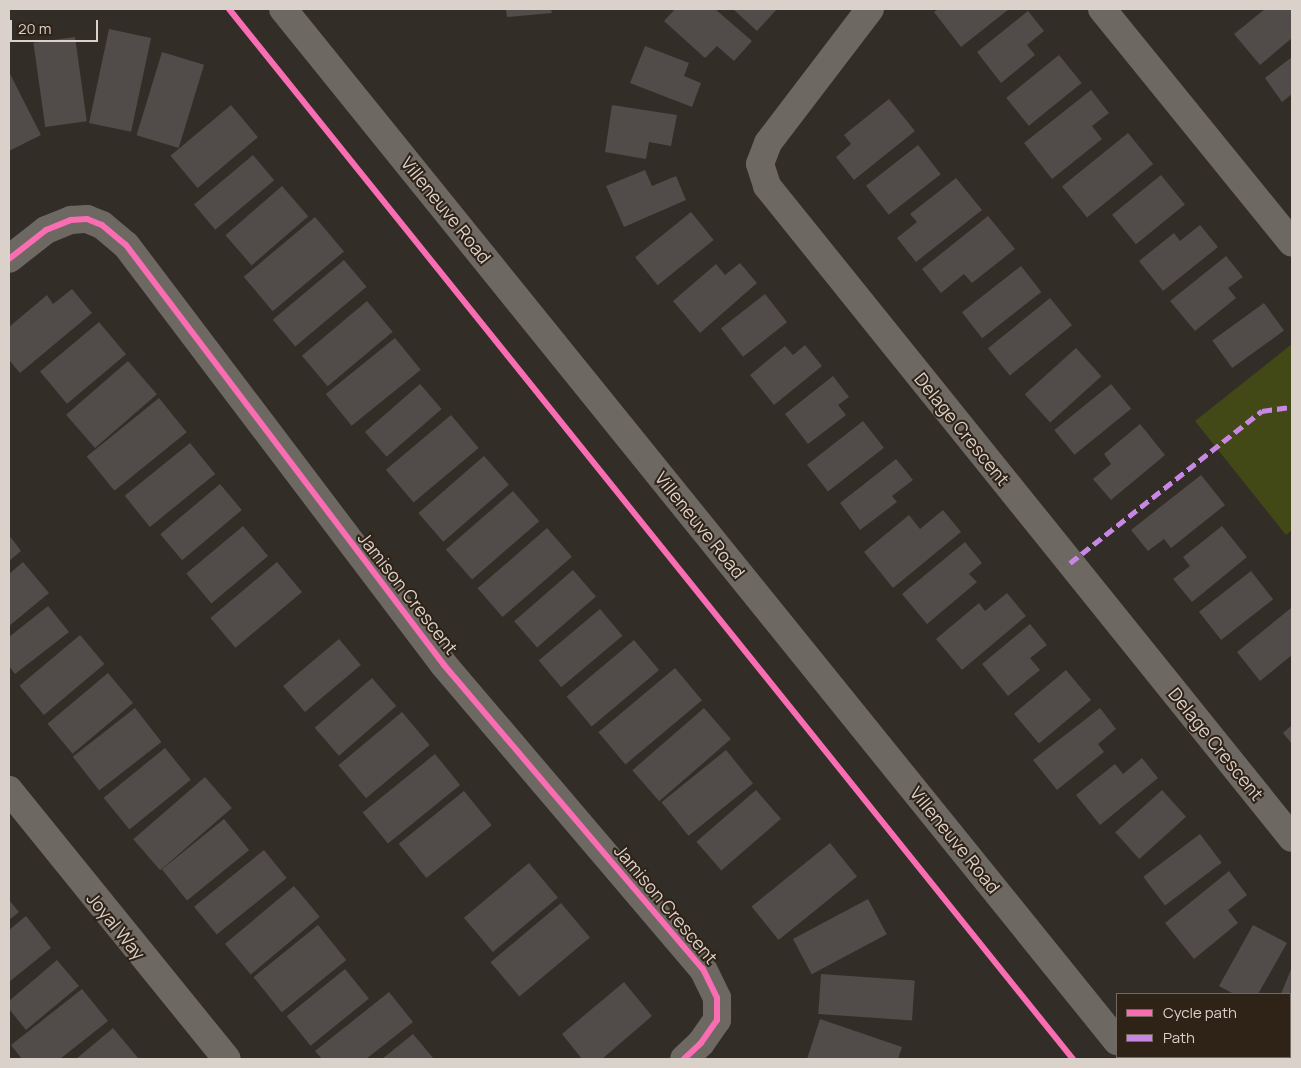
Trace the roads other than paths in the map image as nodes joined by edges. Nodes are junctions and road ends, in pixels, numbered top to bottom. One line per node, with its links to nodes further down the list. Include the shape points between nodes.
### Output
1 (283, 9): 8 (street, Villeneuve Road)
2 (870, 9): 7 (street, Delage Crescent, via 768,143 760,164 768,186)
3 (1102, 9): 4 (street)
4 (1292, 243)
5 (9, 259): 10 (street, Jamison Crescent, via 46,230 71,220 87,220 102,225 126,245 444,665 702,969 717,998 717,1020 702,1043)
6 (9, 790): 9 (street, Joyal Way)
7 (1292, 838)
8 (1116, 1040)
9 (227, 1059)
10 (684, 1059)

